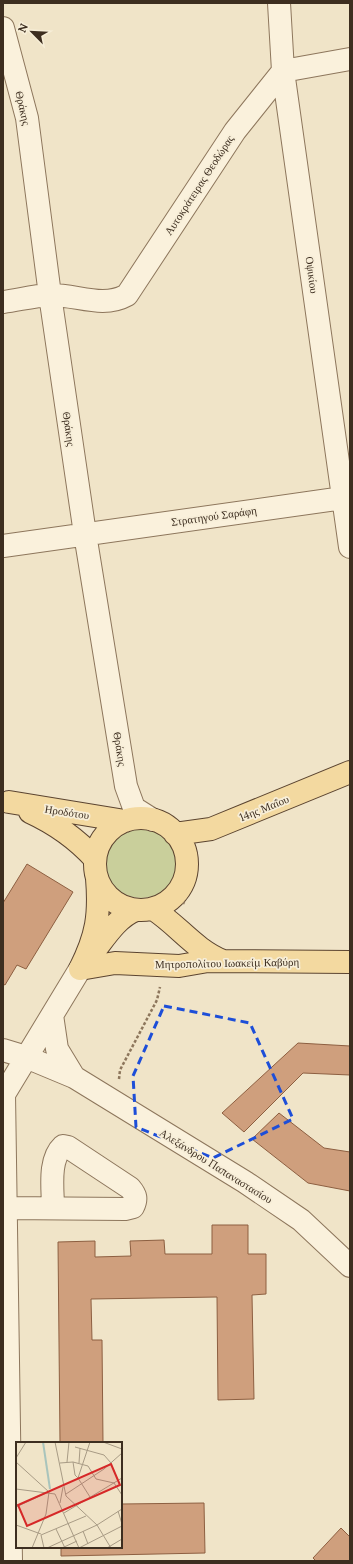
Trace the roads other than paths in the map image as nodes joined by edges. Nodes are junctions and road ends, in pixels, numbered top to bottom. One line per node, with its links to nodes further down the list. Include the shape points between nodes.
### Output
1 (279, 3): 4 (street, Οψικίου)
2 (3, 28): 5 (street, Θράκης, via 27,118)
3 (350, 59): 4 (street)
4 (283, 71): 5 (street, Αυτοκράτειρας Θεοδώρας, via 235,131 127,295 106,302); 7 (street, Οψικίου)
5 (50, 295): 6 (street, Αυτοκράτειρας Θεοδώρας); 8 (street, Θράκης)
6 (3, 302)
7 (343, 498): 8 (street, Στρατηγού Σαράφη); 10 (street, Οψικίου)
8 (85, 534): 9 (street, Στρατηγού Σαράφη); 13 (street, Θράκης, via 126,786 134,808)
9 (3, 546)
10 (350, 547)
11 (350, 772): 15 (main road, 14ης Μαΐου, via 211,829)
12 (6, 801): 14 (main road, Ηροδότου); 16 (main road, Ηροδότου, via 61,828 80,842)
13 (153, 820): 14 (main road, via 139,818); 15 (main road)
14 (125, 821): 16 (main road, via 105,836 99,847)
15 (176, 834): 17 (main road, via 184,847 187,862 185,877 178,892 167,902)
16 (96, 868): 17 (main road, via 102,889 112,900 123,907); 20 (main road, via 98,918 89,952)
17 (145, 909): 18 (main road, via 171,922 205,953); 20 (main road, via 130,912 108,933)
18 (224, 962): 19 (main road, Μητροπολίτου Ιωακείμ Καβύρη); 20 (main road, Μητροπολίτου Ιωακείμ Καβύρη, via 208,961 179,966 115,963)
19 (350, 962)
20 (80, 969): 21 (street)
21 (52, 1015): 23 (street); 24 (street, Αλεξάνδρου Παπαναστασίου, via 57,1049)
22 (3, 1050): 23 (street, Αλεξάνδρου Παπαναστασίου)
23 (26, 1057): 24 (street, Αλεξάνδρου Παπαναστασίου); 25 (street)
24 (74, 1077): 28 (street, Αλεξάνδρου Παπαναστασίου, via 245,1182 301,1220)
25 (3, 1094): 26 (street)
26 (5, 1208): 27 (street); 29 (street)
27 (53, 1208)
28 (350, 1266)
29 (11, 1561)

